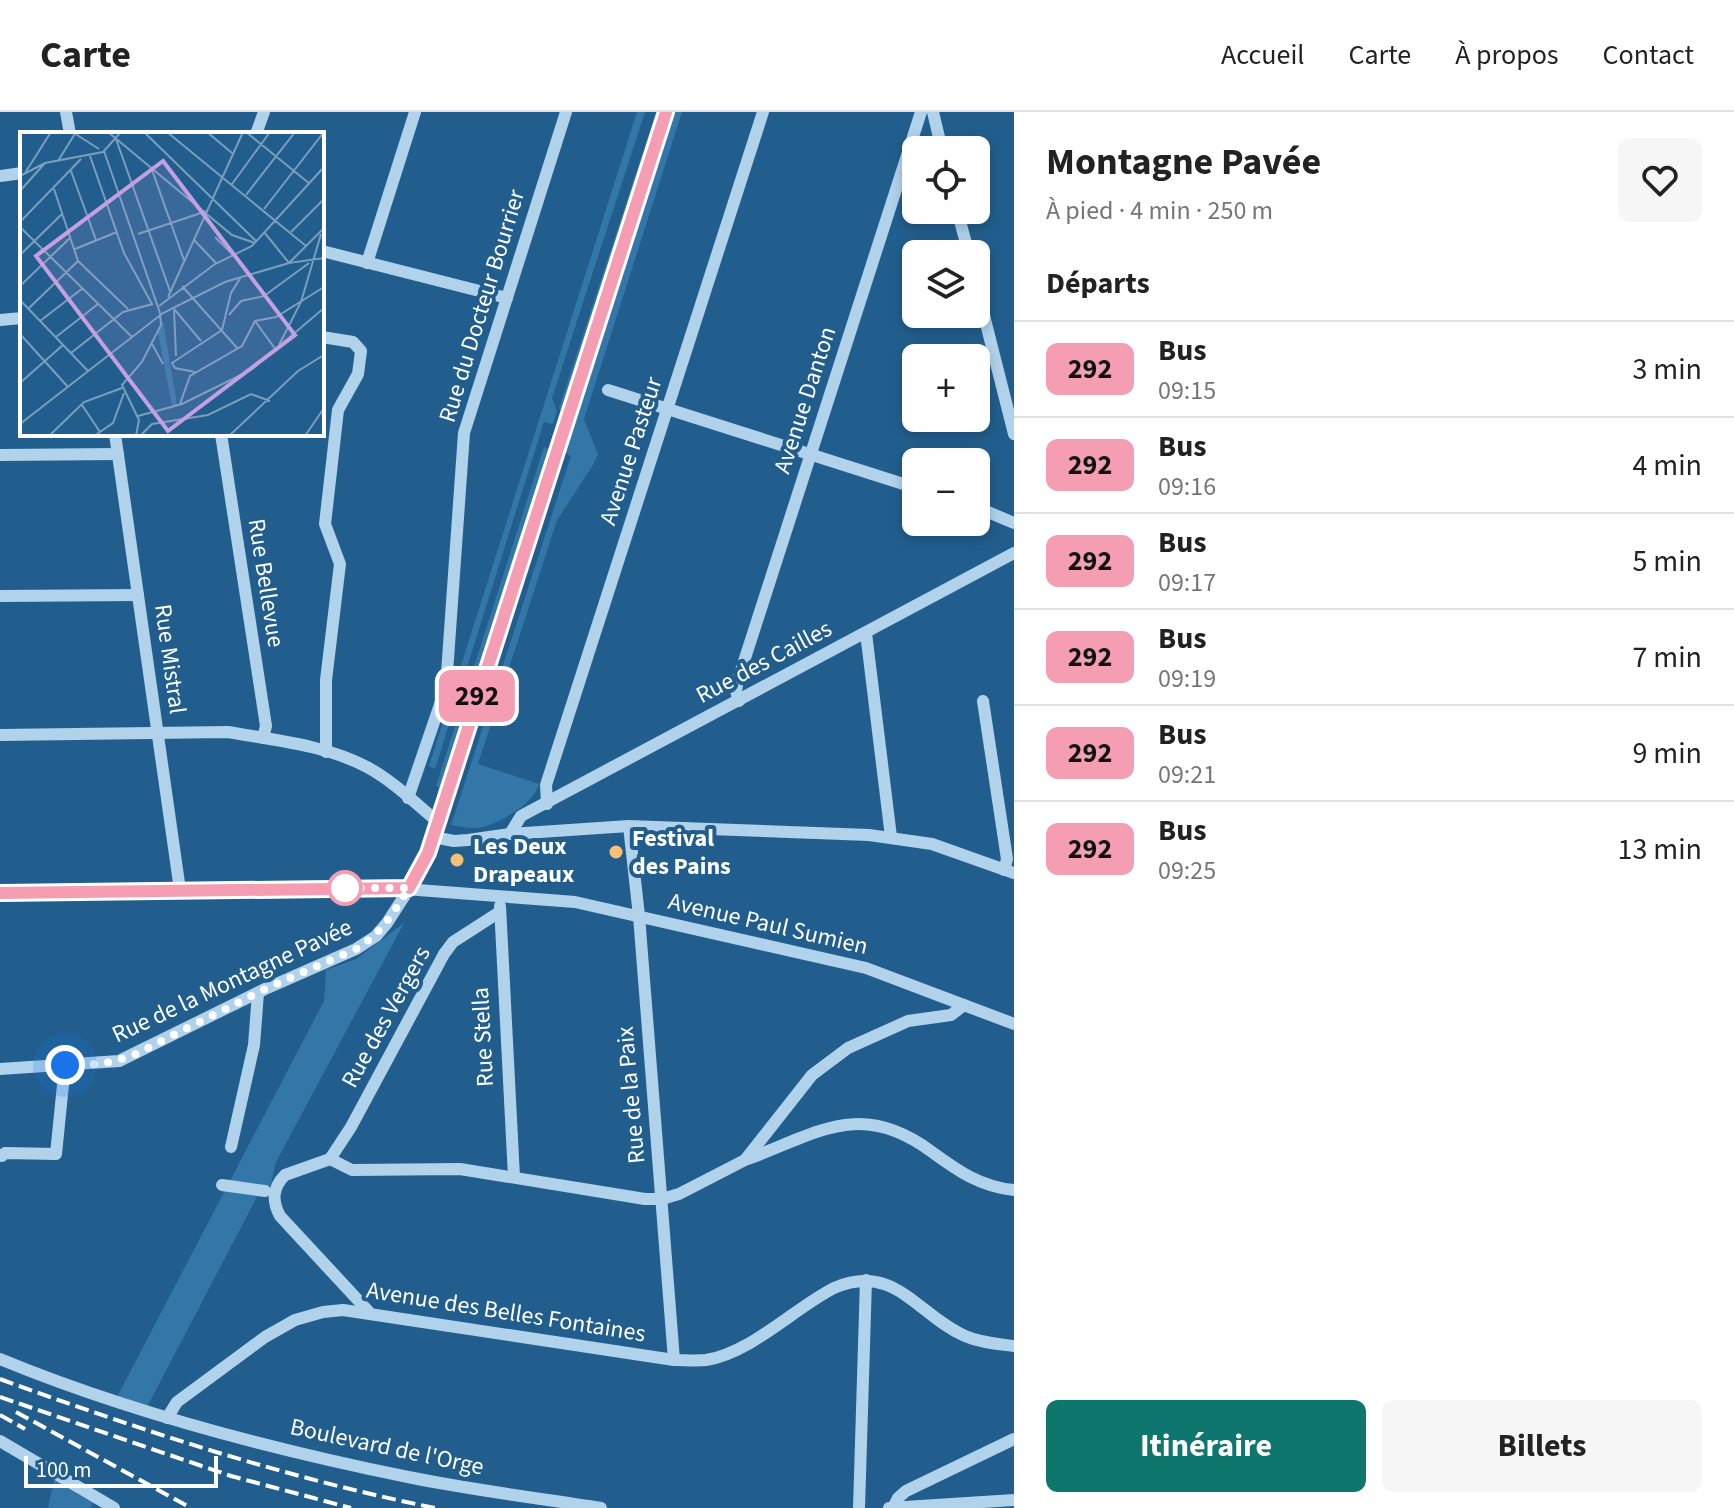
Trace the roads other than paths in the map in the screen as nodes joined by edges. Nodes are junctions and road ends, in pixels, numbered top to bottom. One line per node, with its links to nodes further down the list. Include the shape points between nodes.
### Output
1 (66, 112): 9 (street)
2 (264, 112): 10 (street)
3 (415, 112): 15 (street)
4 (566, 112): 16 (street, Rue du Docteur Bourrier)
5 (666, 112): 44 (street, Rue de la Montagne Pavée)
6 (763, 112): 22 (street, Avenue Pasteur)
7 (921, 112): 27 (street, Avenue Danton)
8 (933, 112): 11 (street)
9 (70, 132)
10 (257, 132)
11 (939, 136)
12 (20, 173): 13 (street)
13 (0, 176)
14 (324, 252): 15 (street)
15 (367, 263): 16 (street)
16 (507, 298): 42 (street, Rue du Docteur Bourrier, via 464,433 446,687)
17 (20, 318): 18 (street)
18 (0, 320)
19 (987, 328): 23 (street)
20 (324, 337): 41 (street, via 353,342 361,351 358,374 338,410 325,524 340,564 326,680)
21 (608, 390): 22 (street)
22 (668, 410): 27 (street); 43 (street, Avenue Pasteur)
23 (1014, 434)
24 (115, 436): 26 (street, Rue Mistral)
25 (221, 436): 40 (street, Rue Bellevue, via 266,726)
26 (118, 454): 28 (street); 33 (street, Rue Mistral)
27 (810, 454): 29 (street); 36 (street, Avenue Danton, via 738,680)
28 (0, 455)
29 (902, 484)
30 (990, 513): 31 (street)
31 (1014, 523)
32 (1014, 553): 35 (street, Rue des Cailles)
33 (138, 595): 34 (street); 38 (street, Rue Mistral)
34 (0, 596)
35 (866, 633): 36 (street, Rue des Cailles); 49 (street)
36 (739, 701): 43 (street, Rue des Cailles)
37 (983, 701): 50 (street)
38 (158, 733): 39 (street); 40 (street, via 228,732); 52 (street, Rue Mistral)
39 (0, 735)
40 (263, 738): 41 (street)
41 (326, 752): 42 (street, via 368,767)
42 (408, 798): 44 (street)
43 (541, 807): 46 (street); 47 (street, Rue des Cailles, via 521,816)
44 (437, 821): 48 (street, Rue de la Montagne Pavée)
45 (629, 826): 46 (street); 49 (street); 56 (street, Rue de la Paix)
46 (540, 832): 47 (street)
47 (510, 834): 48 (street, via 454,841)
48 (433, 837): 51 (street, Rue de la Montagne Pavée)
49 (891, 837): 50 (street, via 932,844)
50 (1009, 871)
51 (409, 888): 52 (street, Avenue Paul Sumien); 54 (street, Avenue Paul Sumien); 57 (street, Rue de la Montagne Pavée, via 370,941)
52 (180, 890): 53 (street, Avenue Paul Sumien)
53 (0, 893)
54 (502, 895): 55 (street, Rue Stella); 56 (street, Avenue Paul Sumien, via 575,902)
55 (498, 913): 64 (street, Rue des Vergers, via 453,942 444,954); 66 (street, Rue Stella)
56 (639, 916): 58 (street, Avenue Paul Sumien, via 866,968); 70 (street, Rue de la Paix)
57 (258, 993): 60 (street, Rue de la Montagne Pavée, via 119,1061); 62 (street, via 254,1045)
58 (964, 1005): 59 (street, Avenue Paul Sumien); 65 (street, via 951,1015 885,1030 828,1062)
59 (1014, 1024)
60 (65, 1065): 61 (street, Rue de la Montagne Pavée); 63 (street, via 61,1155)
61 (0, 1069)
62 (231, 1147)
63 (2, 1156)
64 (330, 1159): 66 (street, via 352,1170 460,1169); 68 (street, via 285,1175)
65 (745, 1160): 69 (street, via 813,1132 873,1124 905,1134 986,1186); 70 (street)
66 (514, 1177): 70 (street)
67 (222, 1185): 68 (street)
68 (271, 1189): 72 (street, via 280,1216)
69 (1014, 1190)
70 (662, 1199): 75 (street, Rue de la Paix)
71 (866, 1280): 73 (street, via 894,1288 965,1336); 75 (street, Avenue des Belles Fontaines, via 818,1296 725,1355); 82 (street)
72 (369, 1312): 75 (street, Avenue des Belles Fontaines); 76 (street, Avenue des Belles Fontaines, via 333,1311 295,1320 177,1402)
73 (1014, 1346)
74 (0, 1359): 76 (street)
75 (674, 1360)
76 (167, 1418): 81 (street, Boulevard de l'Orge, via 410,1477)
77 (1014, 1439): 84 (street, via 906,1491)
78 (0, 1441): 80 (street)
79 (1014, 1500): 84 (street)
80 (114, 1508)
81 (601, 1508)
82 (859, 1508)
83 (886, 1508): 84 (street)
84 (893, 1508)

